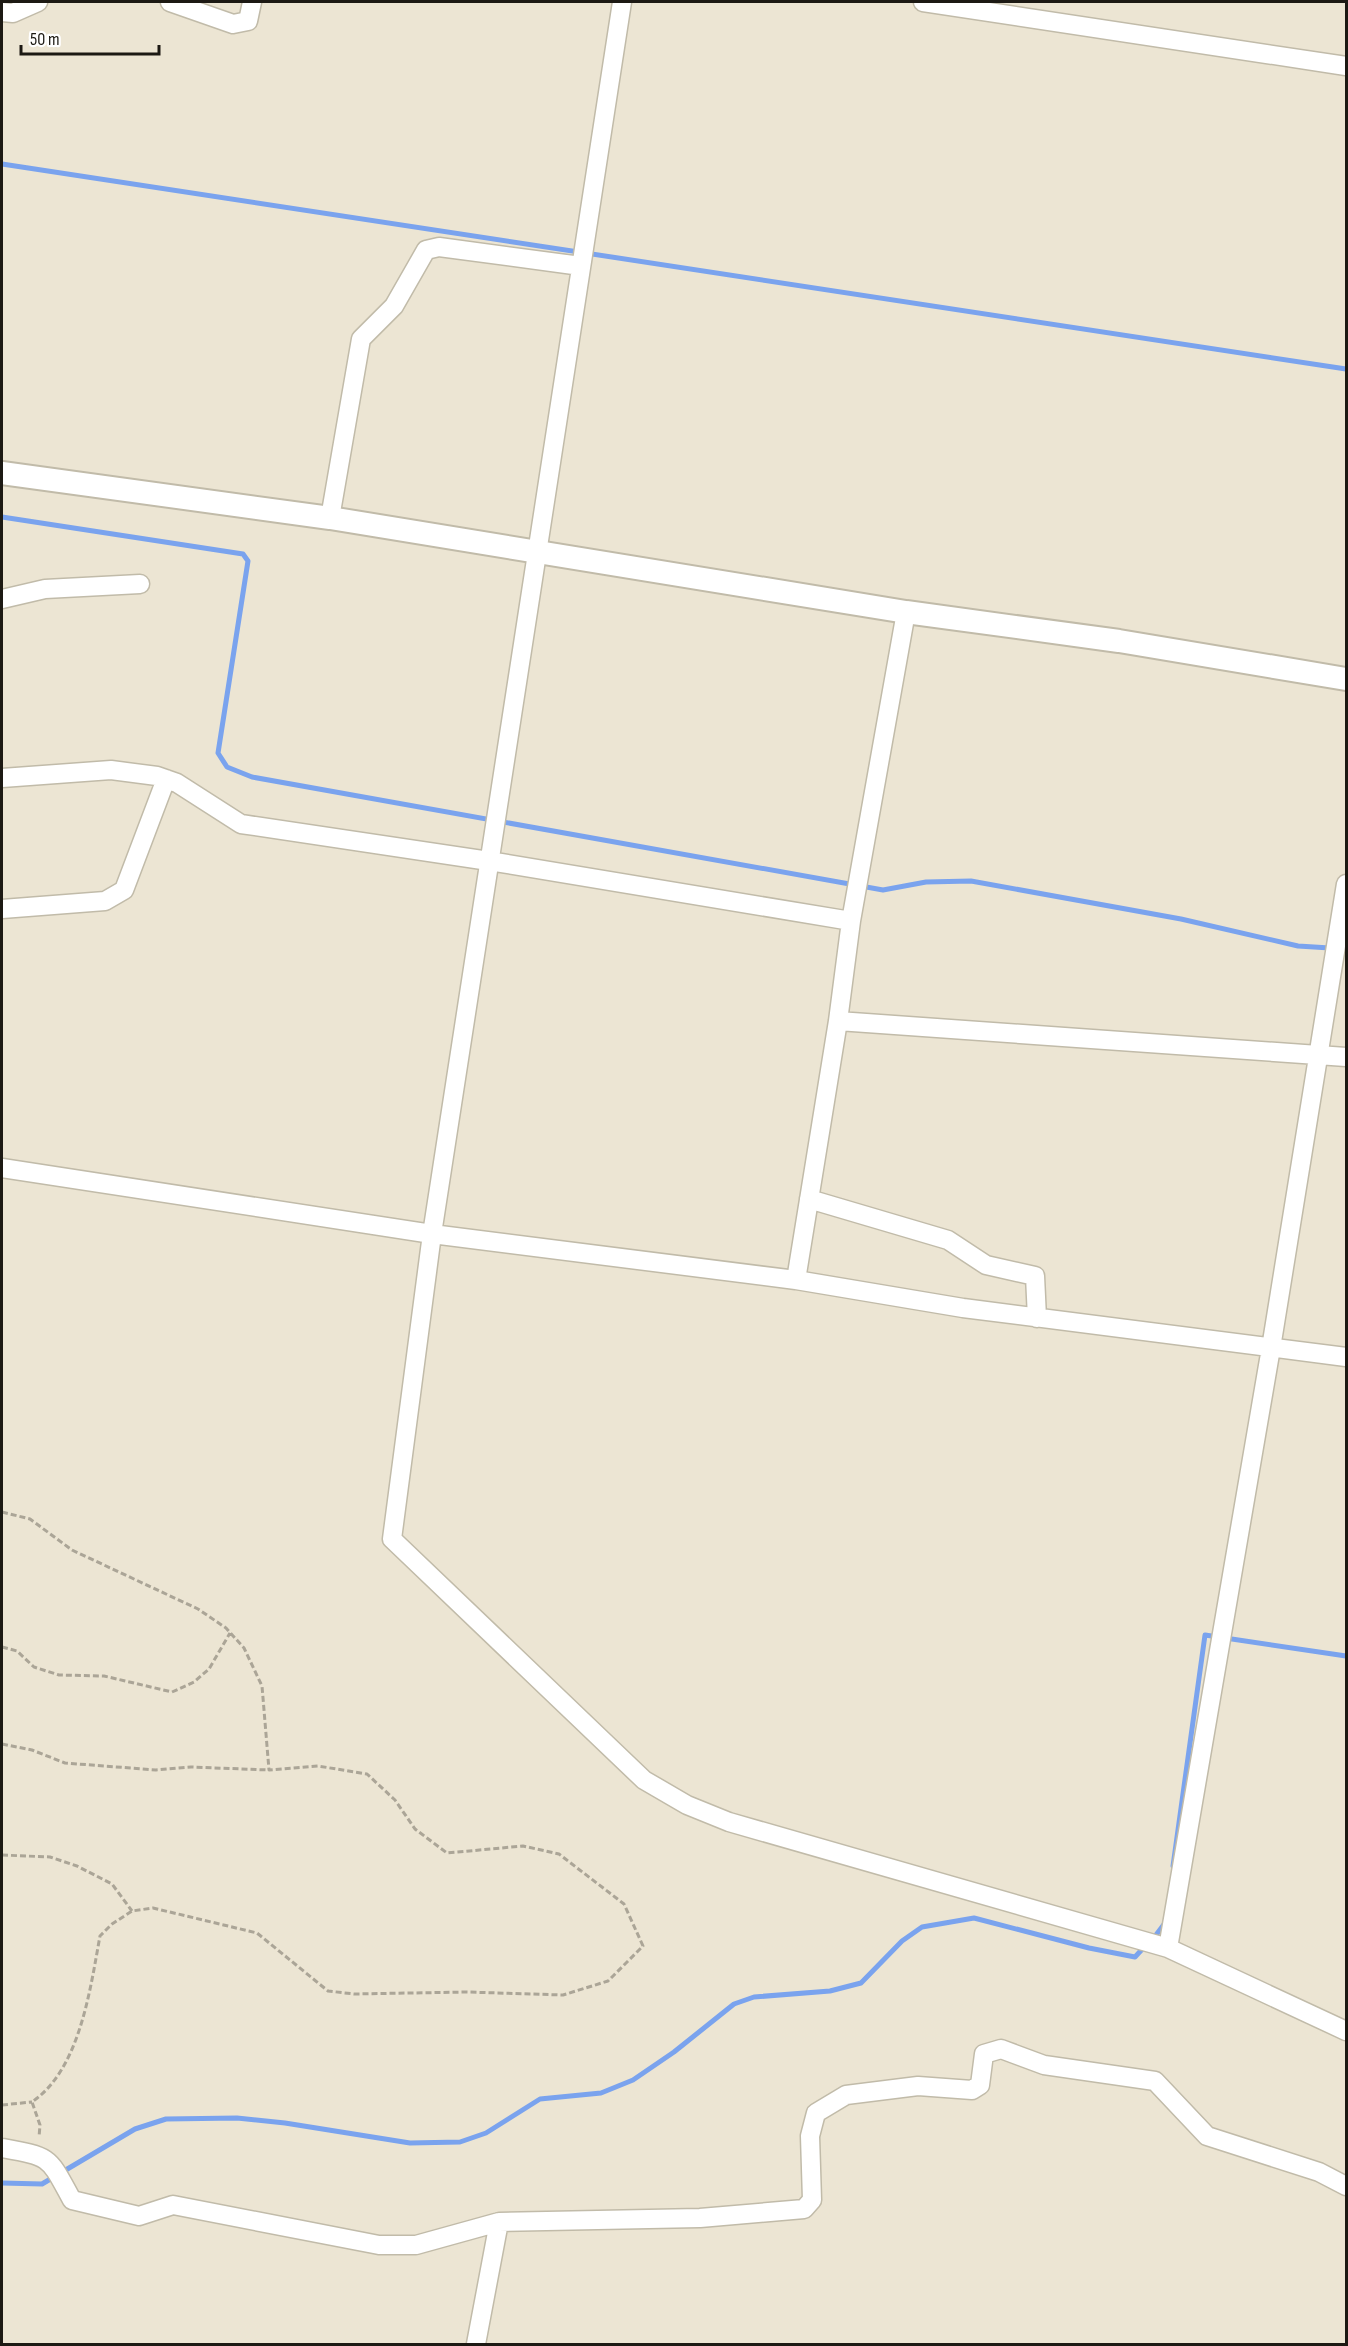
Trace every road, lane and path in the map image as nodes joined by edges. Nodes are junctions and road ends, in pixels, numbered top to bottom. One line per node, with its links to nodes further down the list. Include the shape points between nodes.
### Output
1 (38, 2): 6 (street, via 12,13)
2 (170, 2): 3 (street, via 233,24 248,21)
3 (252, 2)
4 (622, 2): 8 (street)
5 (923, 2): 7 (street)
6 (2, 12)
7 (1347, 66)
8 (581, 266): 10 (street, via 439,247 426,250 394,306 361,339); 11 (street)
9 (2, 473): 10 (street)
10 (330, 518): 11 (street)
11 (537, 550): 14 (street); 18 (street)
12 (140, 584): 13 (street, via 45,590)
13 (2, 599)
14 (906, 612): 15 (street, via 1119,641); 21 (street)
15 (1347, 679)
16 (2, 778): 17 (street, via 111,770)
17 (166, 779): 18 (street, via 241,824); 20 (street, via 124,890 105,902)
18 (489, 861): 21 (street); 28 (street)
19 (1347, 884): 22 (street)
20 (2, 909)
21 (851, 921): 23 (street)
22 (1343, 934): 24 (street)
23 (838, 1021): 24 (street); 27 (street)
24 (1320, 1053): 25 (street); 31 (street)
25 (1347, 1057)
26 (2, 1168): 28 (street)
27 (809, 1199): 29 (street); 30 (street, via 948,1240 986,1265 1035,1276)
28 (432, 1234): 29 (street); 40 (street, via 392,1539 644,1780 687,1805 729,1822)
29 (795, 1280): 30 (street)
30 (1037, 1318): 31 (street)
31 (1271, 1348): 32 (street); 40 (street)
32 (1347, 1357)
33 (2, 1512): 34 (path, via 30,1519 72,1550 198,1609)
34 (230, 1633): 35 (path, via 209,1669 194,1682 172,1692 104,1676 59,1676 34,1667 17,1651); 37 (path, via 244,1648 262,1686)
35 (2, 1647)
36 (2, 1744): 37 (path, via 32,1750 64,1763 156,1770)
37 (269, 1770): 39 (path, via 318,1766 367,1774 395,1800 415,1829 447,1853 523,1846 559,1854 624,1904 643,1946 608,1981 563,1995 354,1994 328,1991 257,1933 153,1908)
38 (2, 1855): 39 (path, via 50,1857 77,1866 112,1884)
39 (132, 1911): 42 (path, via 100,1936 74,2049 61,2072)
40 (1167, 1948): 41 (street)
41 (1347, 2031)
42 (32, 2102): 43 (path); 45 (path, via 40,2125)
43 (2, 2105)
44 (2, 2148): 45 (street)
45 (38, 2154): 47 (street, via 52,2163 72,2200 139,2216 173,2205 379,2245 416,2245)
46 (1347, 2186): 47 (street, via 1319,2172 1207,2136 1155,2081 1044,2065 1001,2049 984,2054 980,2085 972,2090 918,2086 846,2096 816,2113 810,2136 812,2200 804,2209 700,2218)
47 (499, 2223): 48 (street)
48 (476, 2344)

